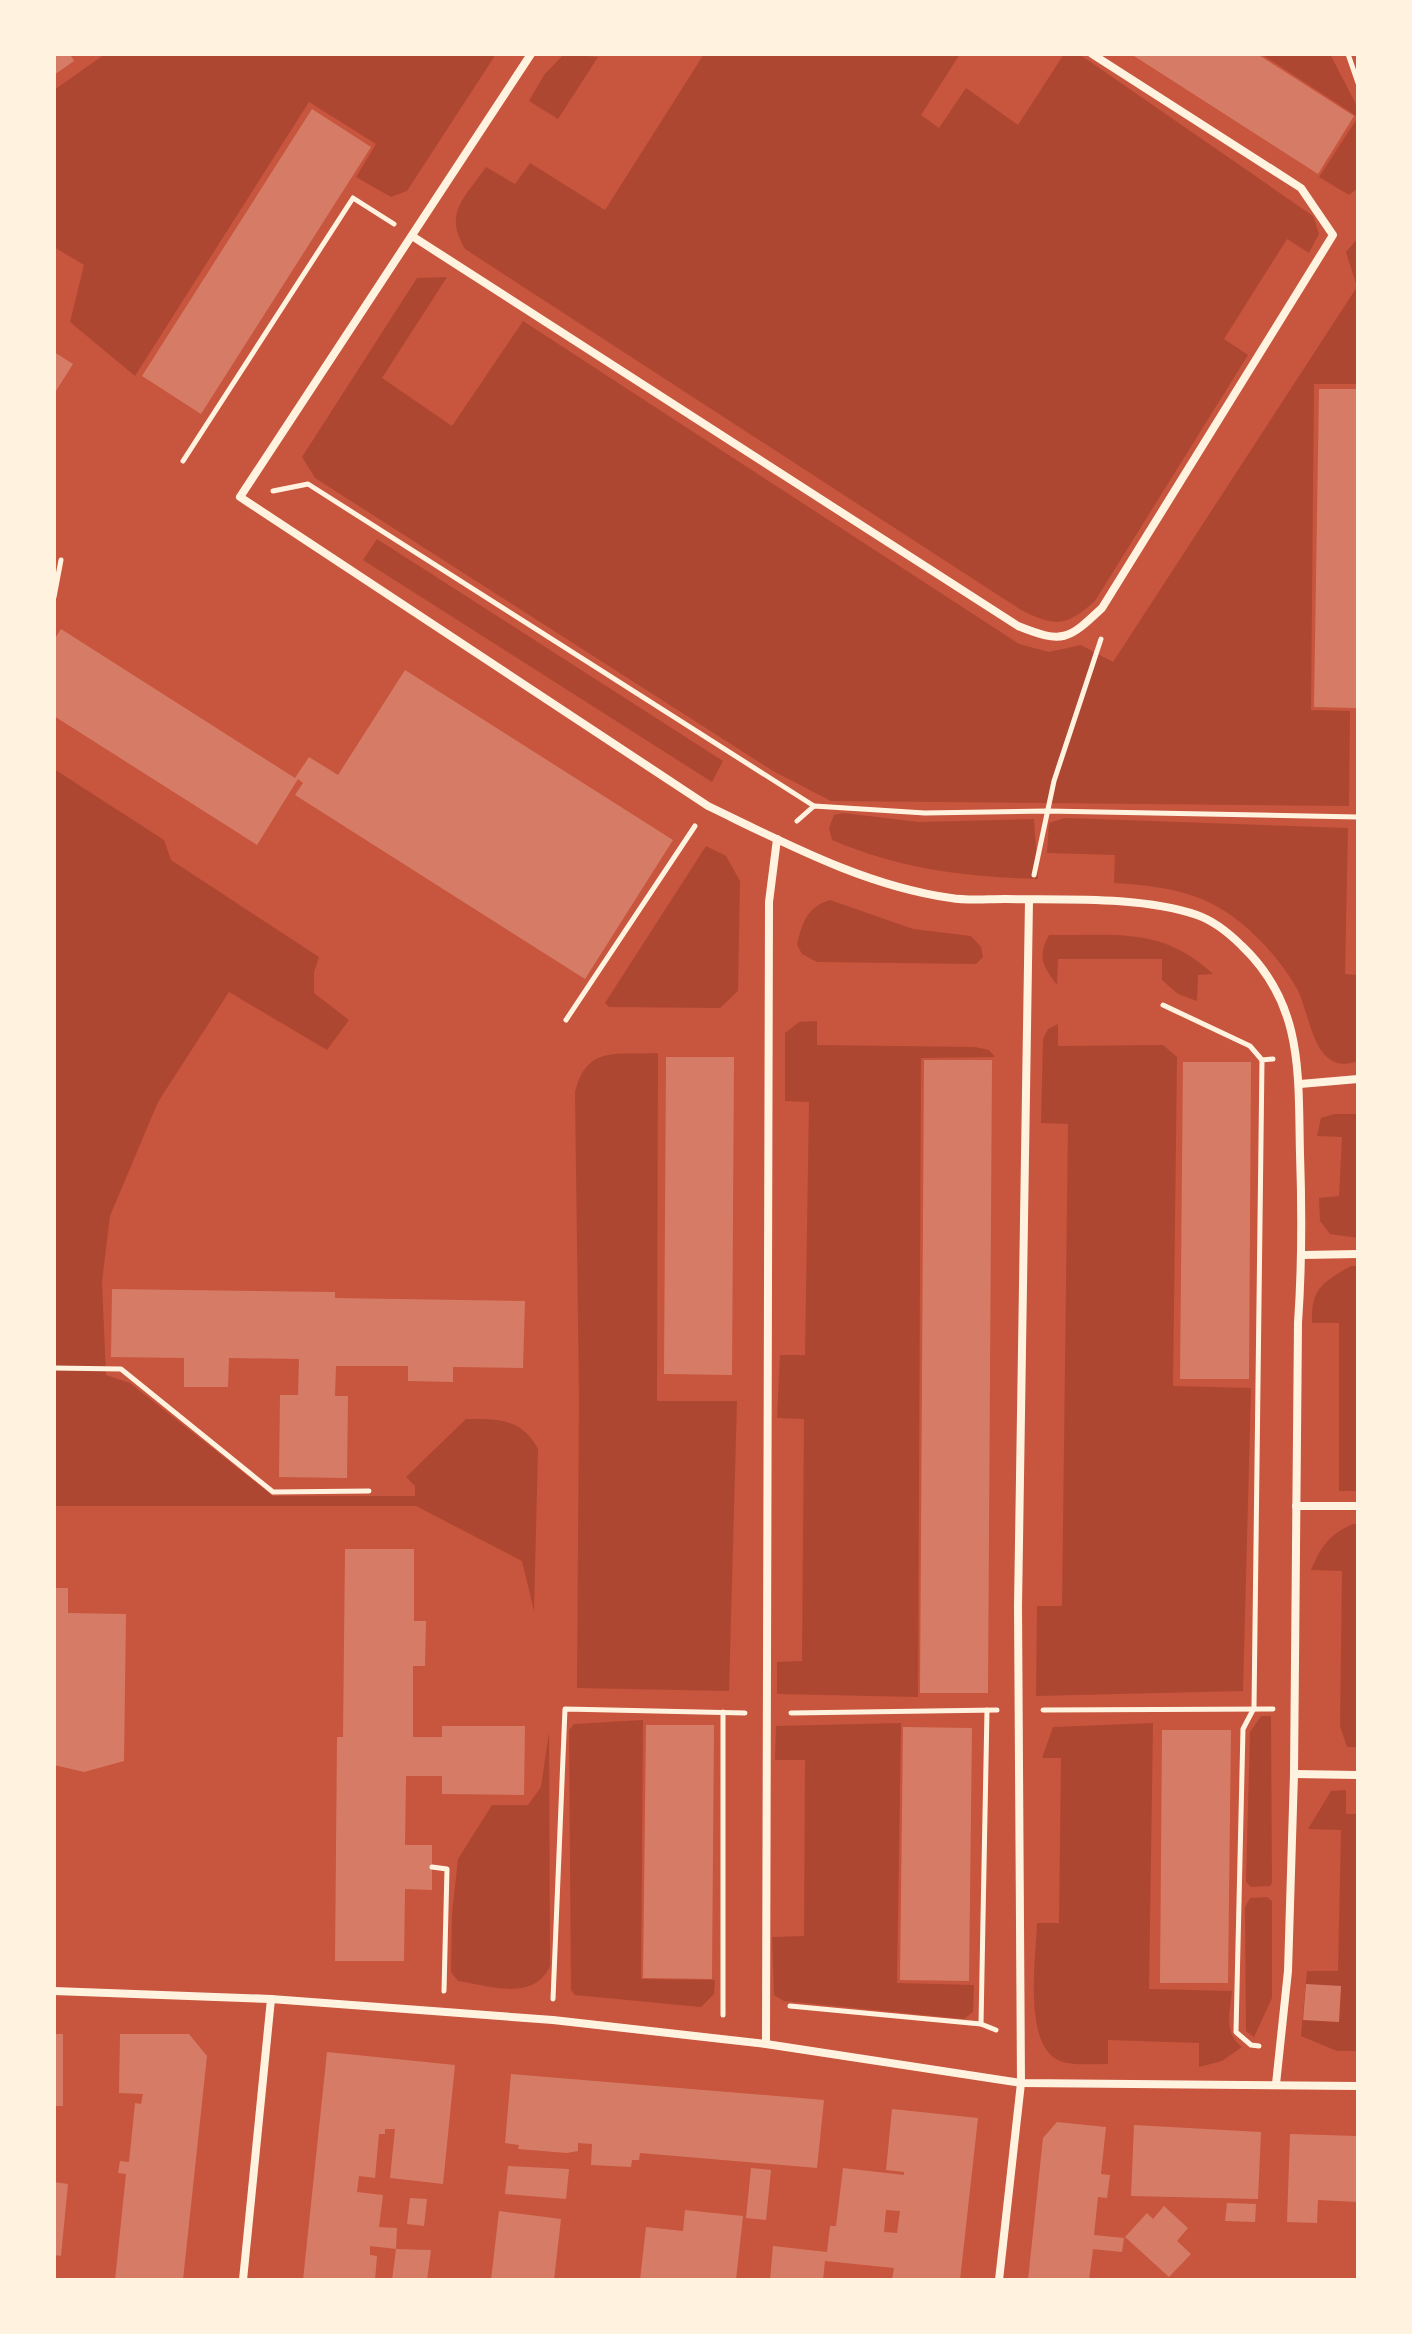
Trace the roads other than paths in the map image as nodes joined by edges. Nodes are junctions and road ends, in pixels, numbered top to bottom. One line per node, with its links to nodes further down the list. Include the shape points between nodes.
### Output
1 (531, 54): 3 (street)
2 (1092, 54): 3 (street, via 1301,188 1333,235 1102,608 1072,637 1048,638 1018,626)
3 (412, 236): 4 (street, via 240,497 708,806)
4 (777, 839): 5 (street, via 889,884 952,899); 16 (street, via 769,902)
5 (1029, 900): 7 (street, via 1145,906 1198,916 1218,927 1257,960 1278,990 1293,1029); 17 (street, via 1018,1710)
6 (1358, 1079): 7 (street)
7 (1300, 1084): 9 (street)
8 (1358, 1254): 9 (street)
9 (1303, 1255): 10 (street)
10 (1296, 1506): 11 (street); 12 (street)
11 (1358, 1506)
12 (1294, 1774): 13 (street); 18 (street, via 1288,1971)
13 (1358, 1775)
14 (54, 1991): 15 (street)
15 (271, 1999): 16 (street, via 553,2020); 20 (street)
16 (766, 2044): 17 (street)
17 (1021, 2083): 18 (street); 21 (street)
18 (1276, 2084): 19 (street)
19 (1358, 2086)
20 (243, 2280)
21 (999, 2280)

